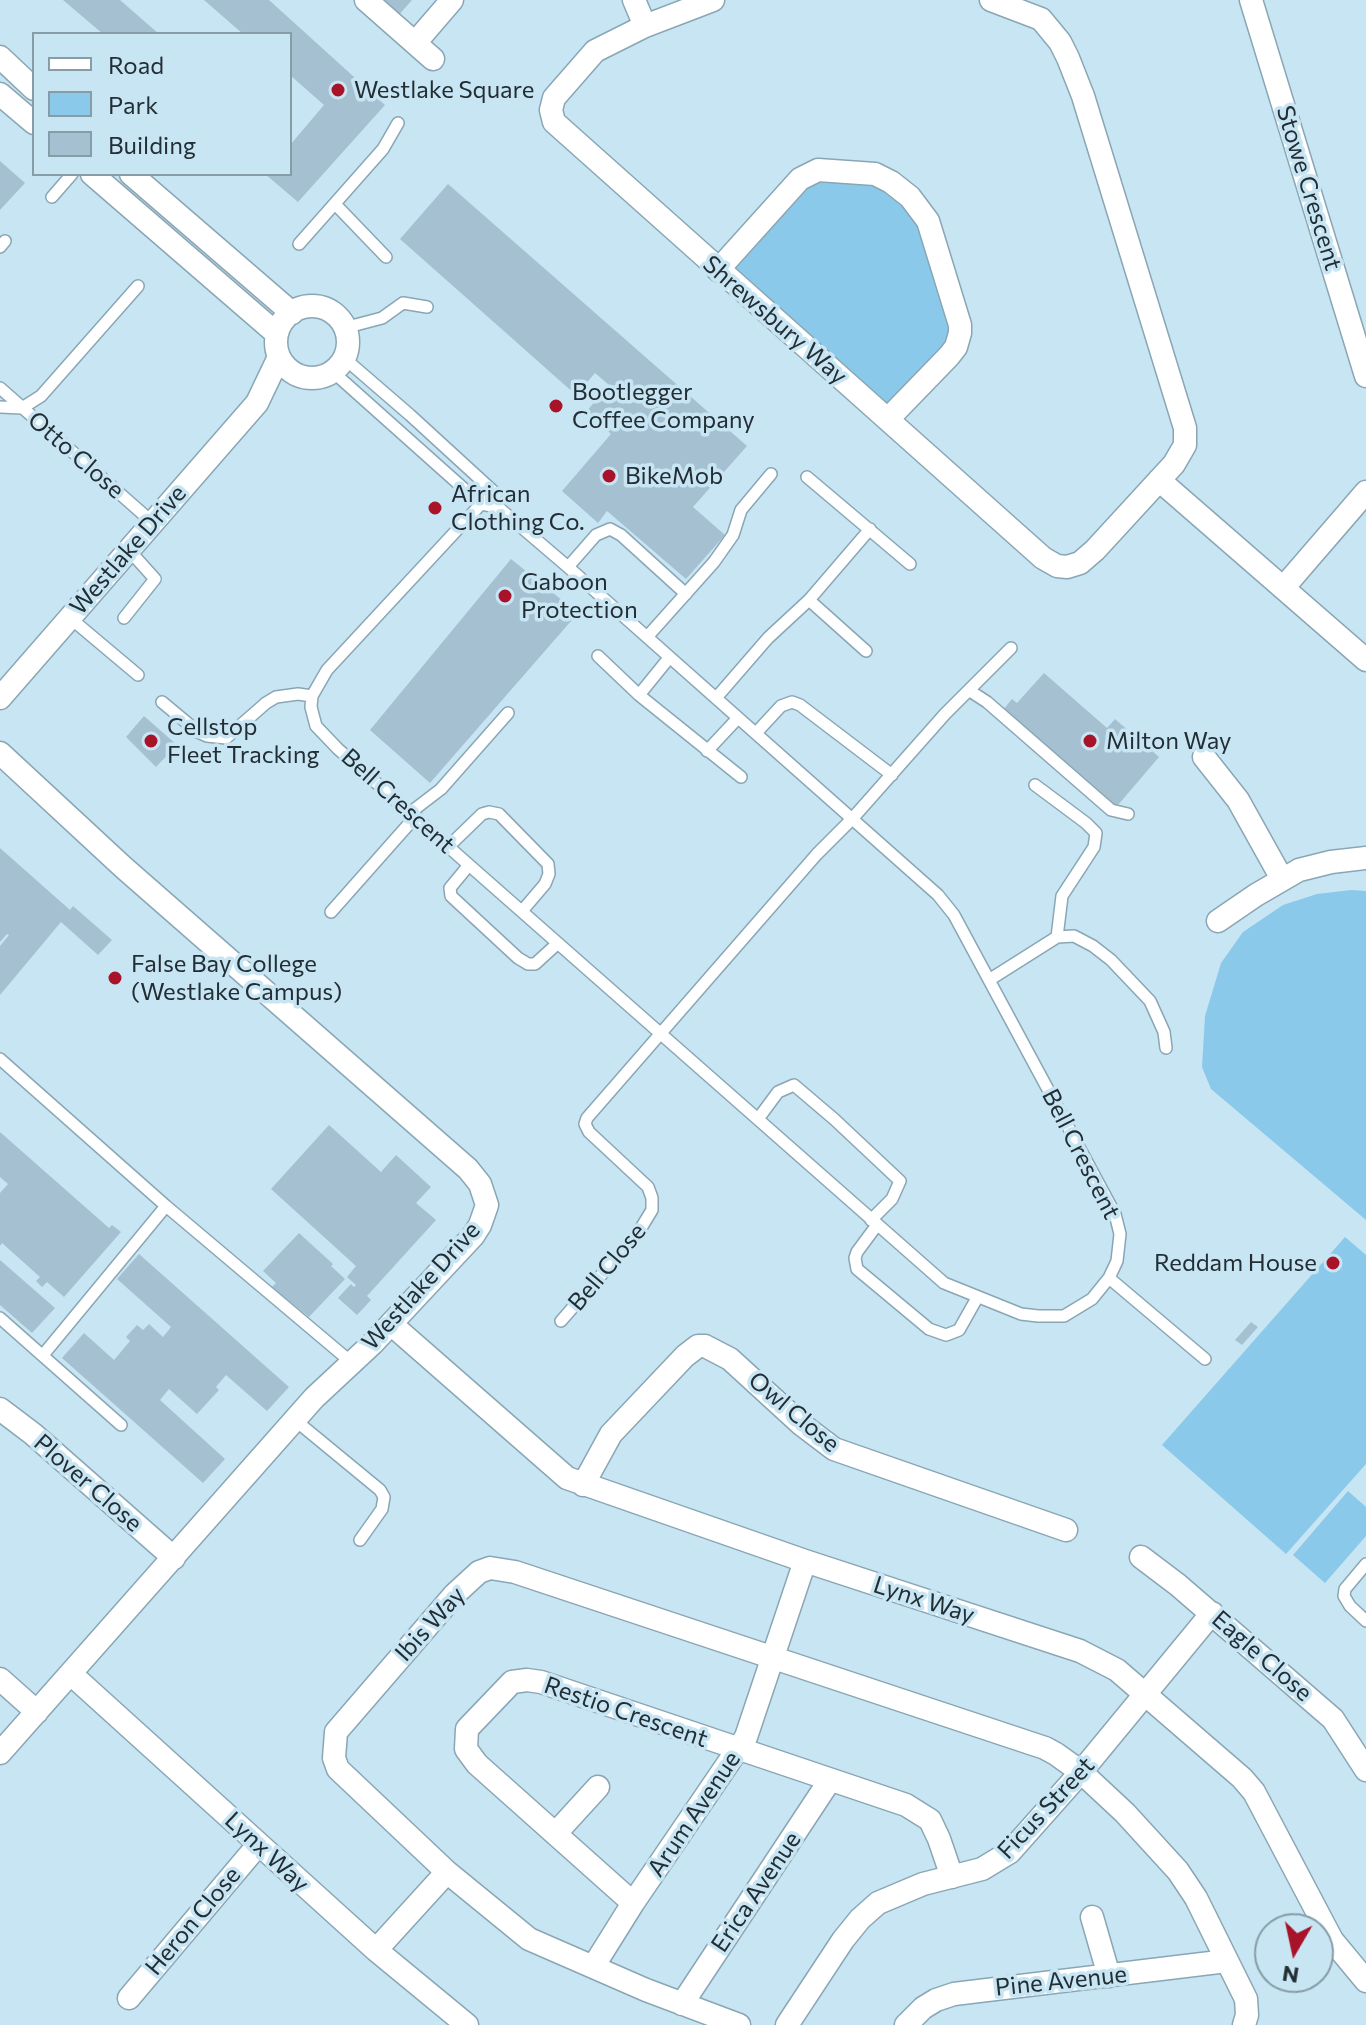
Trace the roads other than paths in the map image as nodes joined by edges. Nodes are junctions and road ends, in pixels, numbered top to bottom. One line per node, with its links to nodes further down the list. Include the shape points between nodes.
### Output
1 (366, 0): 8 (street)
2 (452, 0): 8 (street)
3 (634, 0): 7 (street)
4 (713, 0): 7 (street, Shrewsbury Way)
5 (991, 0): 39 (street, Shrewsbury Way, via 1041,19 1060,42 1083,96 1185,428 1181,453)
6 (1251, 0): 30 (street, Stowe Crescent)
7 (645, 26): 22 (street, Shrewsbury Way, via 586,59 554,98 551,116)
8 (415, 43): 10 (street)
9 (0, 57): 11 (street)
10 (433, 59)
11 (32, 87)
12 (0, 94): 13 (street)
13 (32, 121)
14 (398, 123): 19 (lane, via 383,149)
15 (70, 176): 18 (lane)
16 (94, 176): 27 (street)
17 (133, 176): 25 (street)
18 (52, 197)
19 (335, 204): 20 (lane); 21 (lane)
20 (299, 244)
21 (386, 257)
22 (718, 270): 36 (street, Shrewsbury Way); 36 (street, via 800,179 818,170 875,174 910,197 928,221 960,333 949,356)
23 (138, 286): 35 (lane, via 41,396)
24 (427, 307): 26 (lane, via 403,303 382,318)
25 (292, 313): 26 (street, via 320,308); 27 (street)
26 (344, 328): 29 (street, via 347,345)
27 (277, 334): 28 (street)
28 (279, 357): 31 (street, via 292,372); 33 (street, Westlake Drive)
29 (338, 365): 31 (street); 40 (lane, via 410,415); 42 (lane, Bell Crescent)
30 (1366, 376)
31 (310, 378): 33 (street, Westlake Drive)
32 (0, 388): 35 (lane, Otto Close)
33 (257, 403): 44 (street, Westlake Drive)
34 (0, 407): 35 (lane)
35 (22, 408): 44 (lane, Otto Close)
36 (888, 419): 39 (street, Shrewsbury Way, via 1043,558 1062,567 1086,559)
37 (771, 474): 50 (lane, via 741,510 727,544)
38 (807, 477): 45 (lane)
39 (1159, 480): 49 (street)
40 (493, 491): 42 (lane); 43 (lane)
41 (1366, 492): 49 (street)
42 (481, 504): 43 (lane, Bell Crescent); 63 (lane, via 327,670)
43 (499, 508): 48 (lane, Bell Crescent)
44 (152, 522): 46 (street, Westlake Drive)
45 (870, 529): 47 (lane); 51 (lane)
46 (128, 549): 52 (street, Westlake Drive); 53 (lane, via 155,579)
47 (910, 564)
48 (568, 567): 50 (lane, via 596,535 610,529); 54 (lane, Bell Crescent)
49 (1284, 587): 59 (street)
50 (686, 594): 54 (lane)
51 (809, 600): 56 (lane); 65 (lane, via 774,631)
52 (69, 617): 60 (lane); 64 (street, Westlake Drive)
53 (124, 618)
54 (647, 637): 58 (lane, Bell Crescent)
55 (1011, 648): 61 (lane)
56 (866, 651)
57 (598, 656): 62 (lane)
58 (669, 658): 62 (lane); 65 (lane, Bell Crescent)
59 (1366, 660)
60 (138, 675)
61 (970, 691): 73 (lane); 77 (lane, via 1111,810)
62 (639, 695): 70 (lane)
63 (312, 696): 66 (lane, via 276,697 226,738 198,732); 76 (lane, Bell Crescent, via 316,726)
64 (0, 698)
65 (716, 698): 68 (lane, Bell Crescent)
66 (162, 702)
67 (508, 713): 76 (lane)
68 (738, 718): 69 (lane, Bell Crescent); 70 (lane)
69 (756, 733): 73 (lane, via 781,706 792,702); 78 (lane, Bell Crescent)
70 (707, 751): 74 (lane)
71 (0, 753): 99 (street, Westlake Drive, via 425,1129 480,1184 487,1205 480,1225)
72 (1204, 757): 82 (street, via 1238,800)
73 (892, 775): 78 (lane)
74 (741, 777)
75 (1035, 785): 86 (lane, via 1096,833 1094,847 1062,896)
76 (413, 814): 79 (lane, Bell Crescent); 84 (lane)
77 (1128, 814)
78 (852, 819): 88 (lane, Bell Crescent, via 938,895); 89 (lane)
79 (449, 846): 81 (lane, Bell Crescent); 83 (lane, via 482,814 499,814 548,864 545,884)
80 (1366, 858): 82 (street, via 1331,862)
81 (469, 865): 83 (lane, Bell Crescent); 87 (lane, via 450,888 451,896 518,958 535,964)
82 (1282, 879): 85 (street)
83 (522, 911): 87 (lane, Bell Crescent)
84 (331, 912)
85 (1218, 921)
86 (1057, 937): 88 (lane); 90 (lane, via 1074,936 1093,946 1134,982 1150,1001)
87 (558, 943): 89 (lane, Bell Crescent)
88 (989, 980): 95 (lane, Bell Crescent, via 1115,1214 1120,1251)
89 (661, 1033): 92 (lane, Bell Crescent); 98 (lane, Bell Close, via 587,1118 586,1128 644,1181 652,1210)
90 (1166, 1048)
91 (0, 1059): 93 (lane)
92 (758, 1119): 94 (lane, Bell Crescent); 94 (lane, via 778,1092 794,1085 834,1119 900,1181)
93 (166, 1206): 100 (lane); 102 (lane)
94 (874, 1222): 96 (lane, Bell Crescent, via 944,1283); 96 (lane, via 857,1252 857,1269 929,1329 946,1335 959,1330)
95 (1109, 1278): 96 (lane, Bell Crescent, via 1092,1299 1064,1316 1021,1314); 101 (lane)
96 (977, 1298)
97 (0, 1318): 100 (lane)
98 (561, 1321)
99 (391, 1324): 102 (street, Westlake Drive); 106 (street, Lynx Way, via 553,1468)
100 (43, 1355): 105 (lane)
101 (1205, 1359)
102 (351, 1362): 104 (street, Westlake Drive)
103 (0, 1409): 110 (street, Plover Close)
104 (295, 1420): 108 (lane, via 384,1497 382,1509); 110 (street, Westlake Drive)
105 (121, 1425)
106 (583, 1485): 107 (street, Owl Close, via 611,1434 685,1356 705,1346 730,1359 834,1449); 111 (street, Lynx Way)
107 (1066, 1530)
108 (360, 1540)
109 (1141, 1557): 113 (street, Eagle Close)
110 (174, 1558): 116 (street, Westlake Drive)
111 (805, 1561): 115 (street, Arum Avenue); 118 (street, Lynx Way, via 1080,1651)
112 (1366, 1564): 114 (lane, via 1344,1596)
113 (1212, 1613): 118 (street, Ficus Street); 122 (street, Eagle Close, via 1333,1719)
114 (1366, 1621)
115 (772, 1659): 120 (street, Arum Avenue); 123 (street, Ibis Way, via 1045,1748); 128 (street, Ibis Way, via 515,1572 479,1572 342,1724 334,1740 338,1769)
116 (71, 1674): 119 (street, Westlake Drive); 127 (street, Lynx Way)
117 (0, 1679): 119 (street)
118 (1146, 1693): 123 (street, Ficus Street); 136 (street, Lynx Way, via 1254,1792 1332,1940)
119 (37, 1712): 121 (street, Westlake Drive)
120 (739, 1750): 124 (street, Restio Crescent); 126 (street, Restio Crescent, via 541,1682 512,1682 467,1729 466,1749); 130 (street, Arum Avenue)
121 (0, 1753)
122 (1366, 1770)
123 (1081, 1772): 129 (street, Ficus Street, via 1010,1852 982,1869); 133 (street, Ibis Way, via 1178,1871)
124 (830, 1780): 129 (street, Restio Crescent, via 922,1812 935,1829); 138 (street, Erica Avenue)
125 (598, 1787): 126 (street)
126 (556, 1833): 130 (street, Restio Crescent)
127 (258, 1845): 132 (street, Lynx Way); 137 (street, Heron Close)
128 (447, 1872): 132 (street); 134 (street, Ibis Way, via 529,1939)
129 (952, 1877): 141 (street, Ficus Street, via 894,1894 860,1919)
130 (633, 1903): 134 (street, Arum Avenue)
131 (1092, 1917): 135 (street)
132 (376, 1950): 139 (street, Lynx Way)
133 (1227, 1961): 135 (street, Pine Avenue); 143 (street, Ibis Way, via 1246,1999)
134 (593, 1967): 138 (street, Ibis Way)
135 (1109, 1976): 142 (street, Pine Avenue, via 954,1994 936,2000)
136 (1366, 1981)
137 (129, 1998)
138 (682, 2004): 140 (street, Ibis Way)
139 (467, 2025)
140 (739, 2025)
141 (787, 2025)
142 (906, 2025)
143 (1244, 2025)

